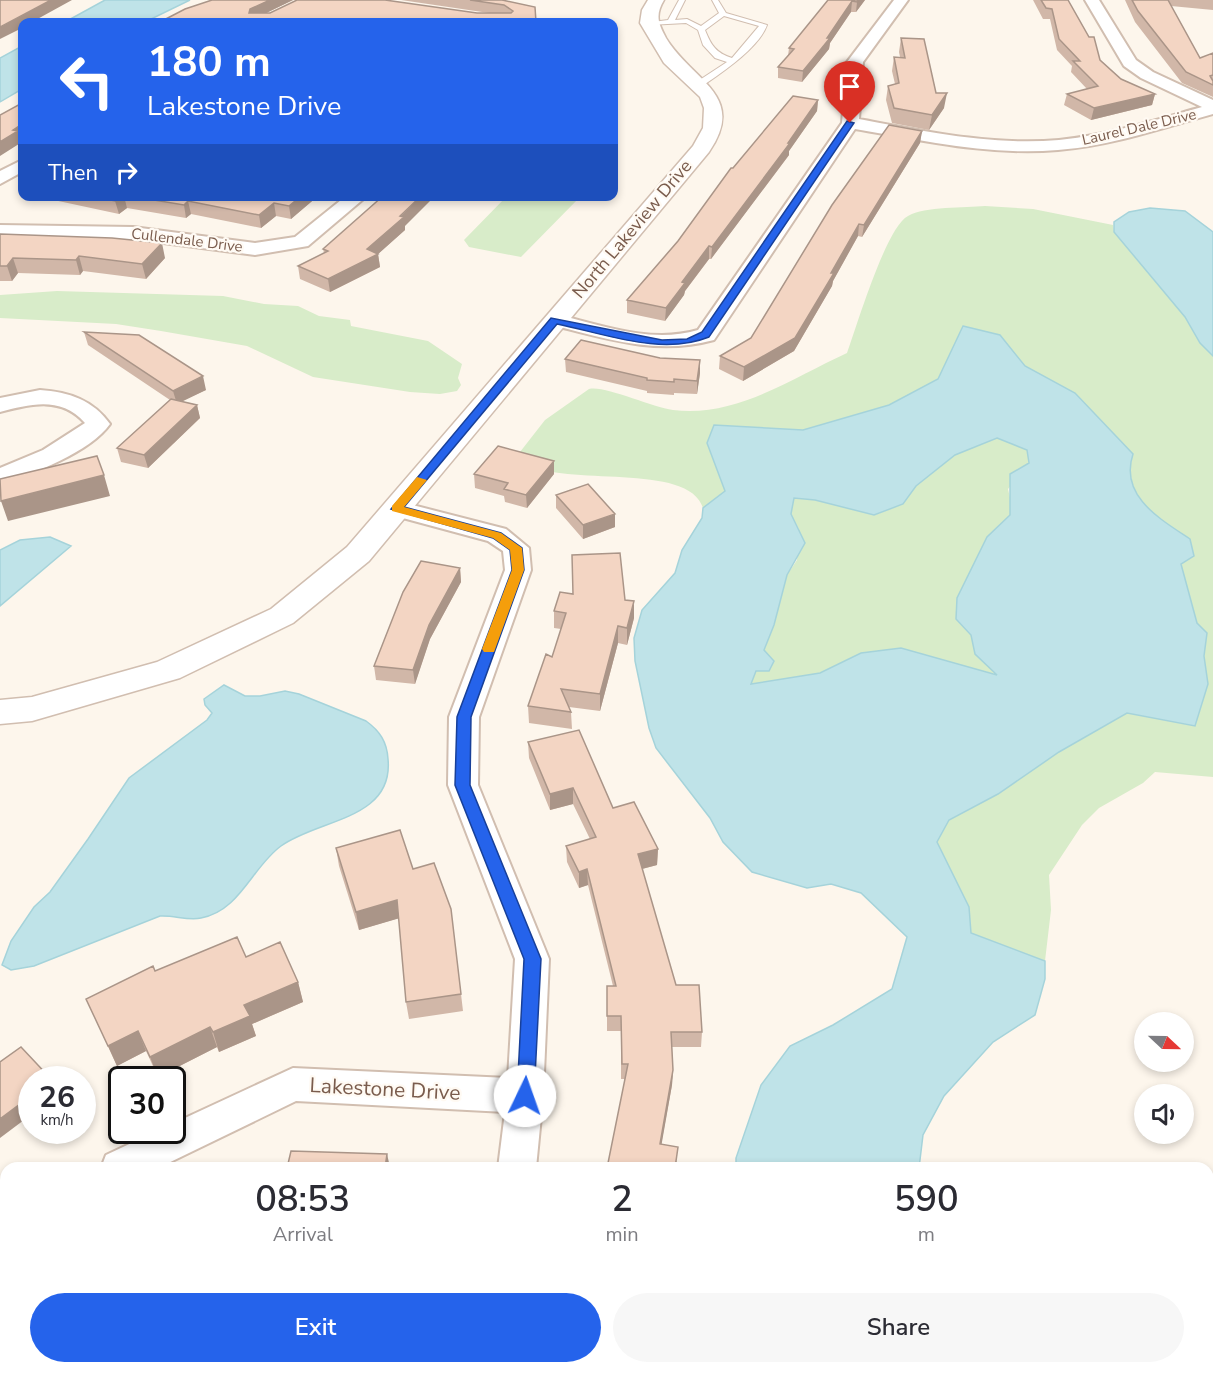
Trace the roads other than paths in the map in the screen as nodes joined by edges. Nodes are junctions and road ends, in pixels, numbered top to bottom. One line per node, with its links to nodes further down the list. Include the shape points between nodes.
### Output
1 (682, 0): 6 (lane)
2 (715, 0): 5 (lane)
3 (901, 0): 11 (street, via 855,62)
4 (1092, 0): 10 (street, via 1130,63)
5 (723, 14): 7 (lane); 8 (lane, via 763,25)
6 (659, 15): 7 (lane, via 687,21); 9 (street, North Lakeview Drive, via 670,59)
7 (700, 29): 8 (lane, via 707,45 718,56)
8 (733, 62): 9 (lane)
9 (698, 86): 16 (street, North Lakeview Drive, via 714,108 713,128 702,147)
10 (1213, 108): 11 (street, Laurel Dale Drive, via 1096,139 1036,147 975,144)
11 (850, 123): 16 (street, via 706,334 688,342 662,343)
12 (18, 168): 13 (street)
13 (0, 179)
14 (352, 201): 15 (street, Cullendale Drive, via 301,242 255,249 133,233)
15 (0, 231)
16 (555, 321): 19 (street, North Lakeview Drive)
17 (0, 405): 18 (street, via 28,397 60,399 87,410 98,424 50,456)
18 (0, 476)
19 (397, 509): 20 (street, North Lakeview Drive, via 358,554 282,616 168,670 32,709); 21 (street, via 497,536 516,548 518,570 464,717 463,785 532,959)
20 (0, 712)
21 (525, 1096): 22 (street, Lakestone Drive, via 293,1083); 23 (street)
22 (132, 1162)
23 (518, 1162)

